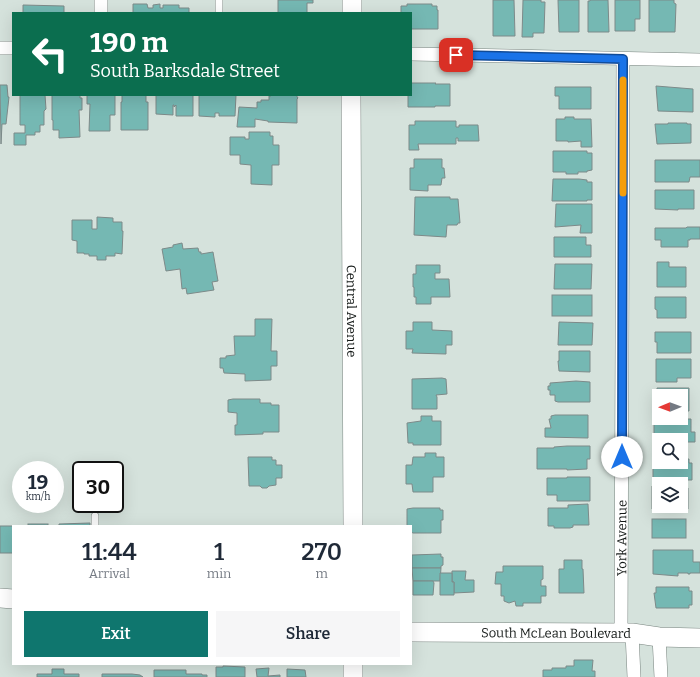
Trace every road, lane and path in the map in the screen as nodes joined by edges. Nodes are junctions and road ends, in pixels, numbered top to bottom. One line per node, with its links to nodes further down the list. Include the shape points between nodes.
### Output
1 (100, 0): 4 (street)
2 (219, 0): 5 (lane)
3 (352, 0): 6 (main road)
4 (100, 12)
5 (219, 12)
6 (352, 12)
7 (0, 48): 8 (street)
8 (12, 48)
9 (412, 54): 10 (street)
10 (623, 59): 11 (street); 19 (street, York Avenue)
11 (700, 60)
12 (351, 96): 15 (main road, Central Avenue)
13 (95, 516): 14 (lane)
14 (95, 525)
15 (353, 525)
16 (0, 598): 17 (main road)
17 (12, 599)
18 (412, 632): 19 (main road, South McLean Boulevard)
19 (626, 633): 20 (main road, South McLean Boulevard); 24 (street, York Avenue)
20 (659, 637): 21 (main road, South McLean Boulevard); 25 (street)
21 (700, 638)
22 (353, 665): 23 (main road)
23 (353, 677)
24 (634, 677)
25 (661, 677)

